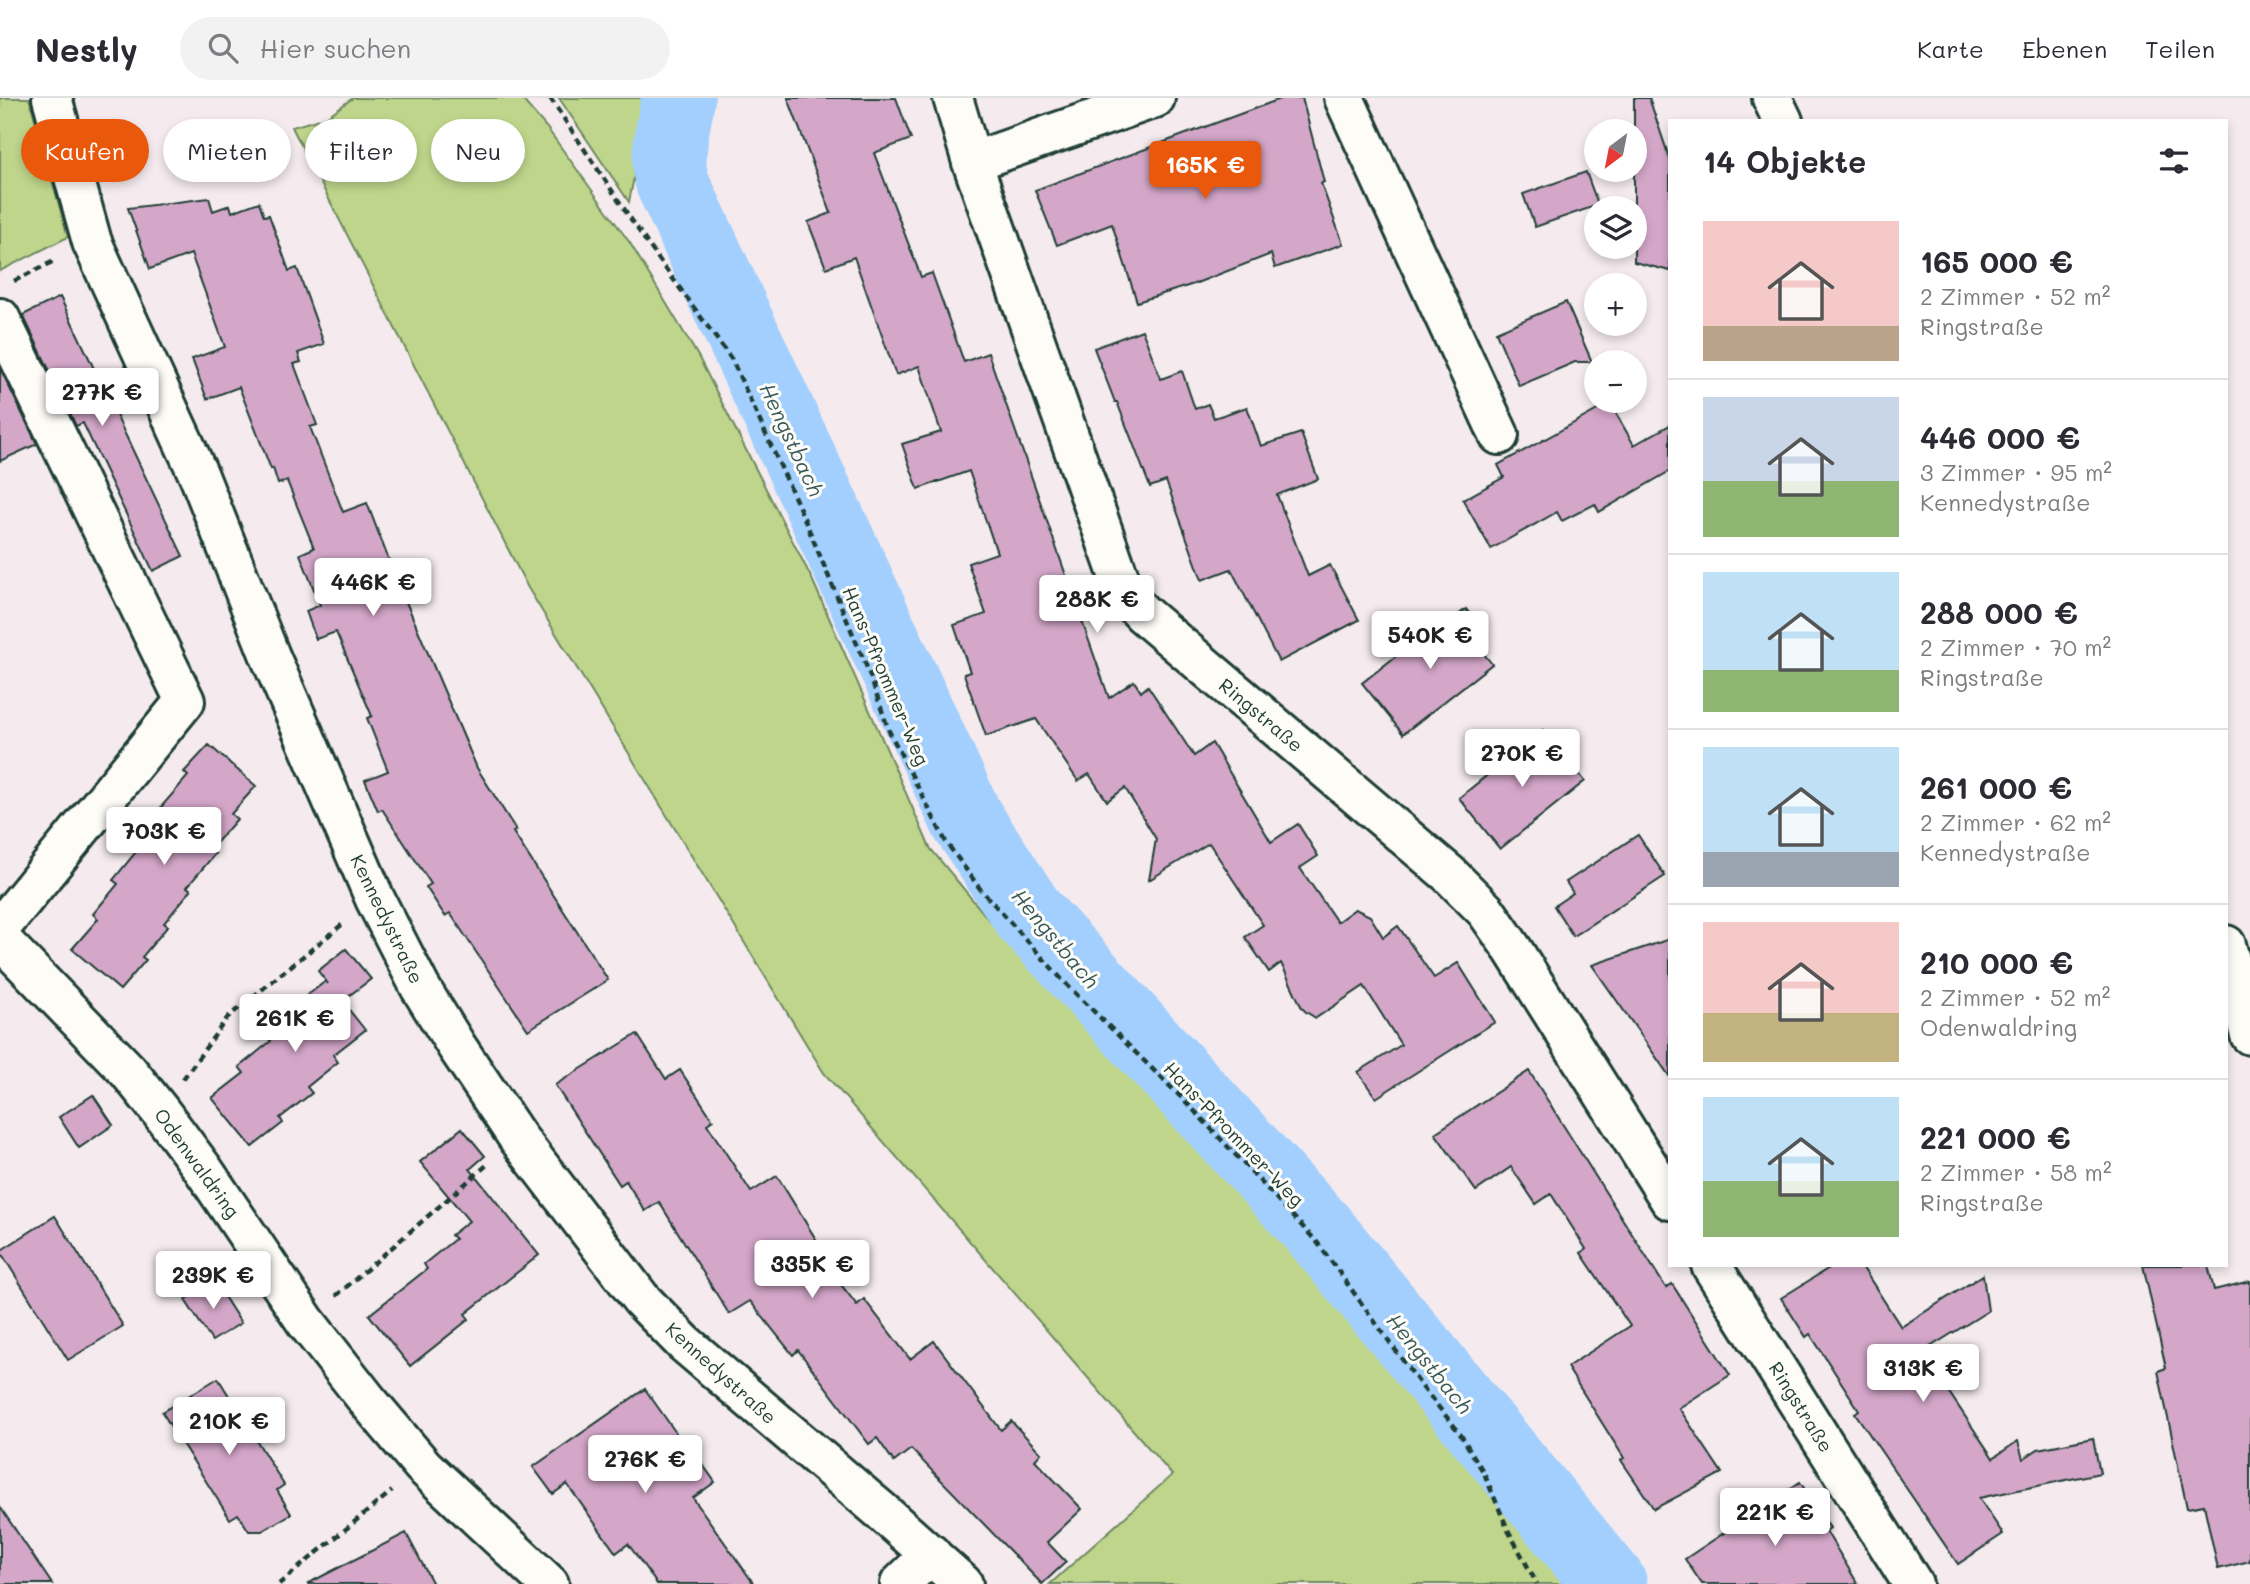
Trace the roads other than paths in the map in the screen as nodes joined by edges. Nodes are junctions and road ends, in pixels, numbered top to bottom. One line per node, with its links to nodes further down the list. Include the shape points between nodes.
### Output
1 (52, 98): 19 (street, Kennedystraße, via 92,242 199,476 270,656 375,899 450,1037 518,1138 641,1299 684,1343)
2 (953, 98): 7 (street, Ringstraße)
3 (1155, 98): 7 (street)
4 (1344, 98): 9 (street)
5 (1772, 98): 6 (street)
6 (1782, 119)
7 (972, 162): 16 (street, Ringstraße, via 1129,599 1470,894)
8 (0, 318): 10 (street, via 185,701)
9 (1499, 435)
10 (0, 928)
11 (2250, 937): 13 (street)
12 (0, 939): 20 (street, Odenwaldring, via 128,1071 203,1169 306,1322 423,1466)
13 (2228, 944)
14 (2228, 952): 15 (street)
15 (2249, 1027)
16 (1655, 1147): 17 (street, Ringstraße)
17 (1668, 1193)
18 (1712, 1267): 23 (street, Ringstraße)
19 (931, 1554): 21 (street); 22 (street, Kennedystraße)
20 (549, 1584)
21 (900, 1584)
22 (963, 1584)
23 (1913, 1584)

